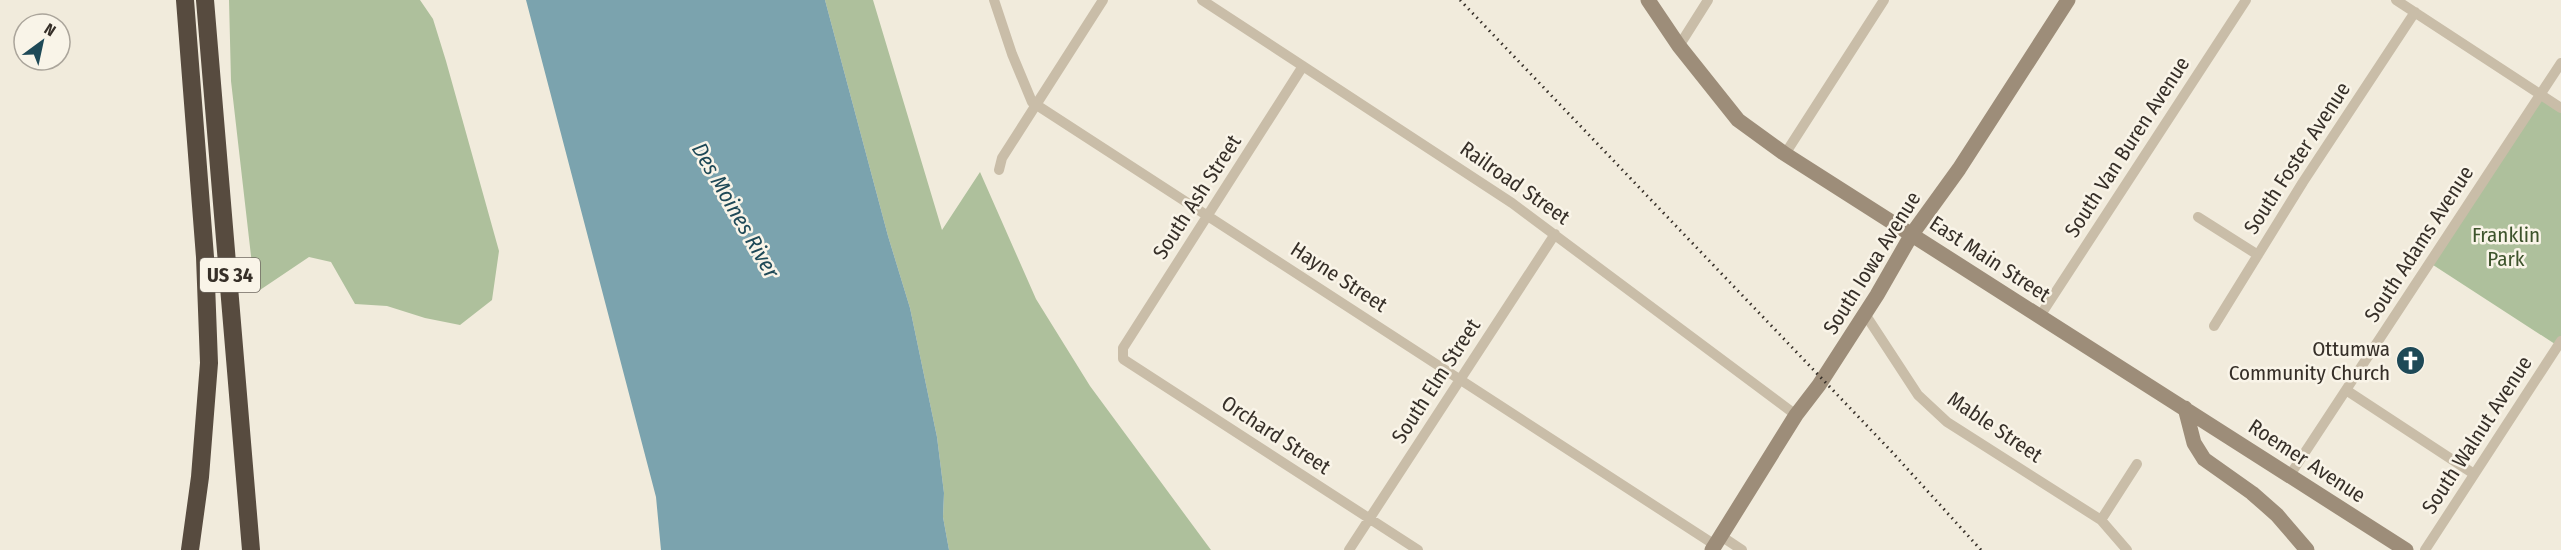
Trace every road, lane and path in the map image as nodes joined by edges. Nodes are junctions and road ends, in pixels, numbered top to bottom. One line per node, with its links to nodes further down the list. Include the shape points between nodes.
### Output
1 (205, 0): 44 (highway, US 34)
2 (994, 0): 17 (street, via 1012,54)
3 (1102, 0): 17 (street)
4 (1202, 0): 15 (street, Railroad Street)
5 (1648, 0): 13 (main road, East Main Street)
6 (1708, 0): 13 (street)
7 (1884, 0): 19 (street)
8 (2068, 0): 24 (main road, South Iowa Avenue, via 1959,169)
9 (2246, 0): 27 (street, South Van Buren Avenue)
10 (2396, 0): 12 (street)
11 (186, 2): 38 (highway, US 34, via 209,363)
12 (2415, 12): 16 (street); 25 (street, South Foster Avenue)
13 (1679, 46): 19 (main road, East Main Street, via 1738,120)
14 (2561, 63): 16 (street, South Adams Avenue)
15 (1303, 66): 21 (street, South Ash Street); 23 (street, Railroad Street)
16 (2541, 94): 18 (street); 32 (street, South Adams Avenue)
17 (1035, 104): 20 (street, via 1002,158); 21 (street, Hayne Street)
18 (2561, 108)
19 (1785, 154): 24 (main road, East Main Street)
20 (999, 170)
21 (1208, 215): 30 (street, South Ash Street); 31 (street, Hayne Street)
22 (2198, 217): 25 (street)
23 (1555, 234): 31 (street, South Elm Street); 34 (street, Railroad Street)
24 (1912, 234): 26 (main road, South Iowa Avenue); 27 (main road, East Main Street)
25 (2258, 255): 28 (street, South Foster Avenue)
26 (1865, 314): 34 (main road, South Iowa Avenue); 40 (street, Mable Street, via 1918,395 1947,422)
27 (2040, 316): 33 (main road, East Main Street)
28 (2214, 326)
29 (2561, 341): 36 (street, South Walnut Avenue)
30 (1124, 348): 39 (street, Orchard Street, via 1123,359)
31 (1461, 378): 39 (street, South Elm Street); 41 (street, Hayne Street)
32 (2346, 390): 36 (street); 37 (street, South Adams Avenue)
33 (2185, 408): 37 (main road, Roemer Avenue); 49 (main road, via 2194,443 2204,459 2277,515)
34 (1796, 415): 41 (main road, South Iowa Avenue)
35 (2137, 464): 40 (street)
36 (2474, 474): 51 (street, South Walnut Avenue)
37 (2289, 475): 50 (main road, Roemer Avenue)
38 (200, 477): 42 (highway); 43 (highway, US 34)
39 (1370, 519): 45 (street, South Elm Street); 46 (street, Orchard Street)
40 (2101, 520): 48 (street, Mable Street)
41 (1716, 544): 47 (street, Hayne Street)
42 (190, 550)
43 (200, 550)
44 (251, 550)
45 (1349, 550)
46 (1418, 550)
47 (1742, 550)
48 (2127, 550)
49 (2307, 550)
50 (2406, 550)
51 (2425, 550)

